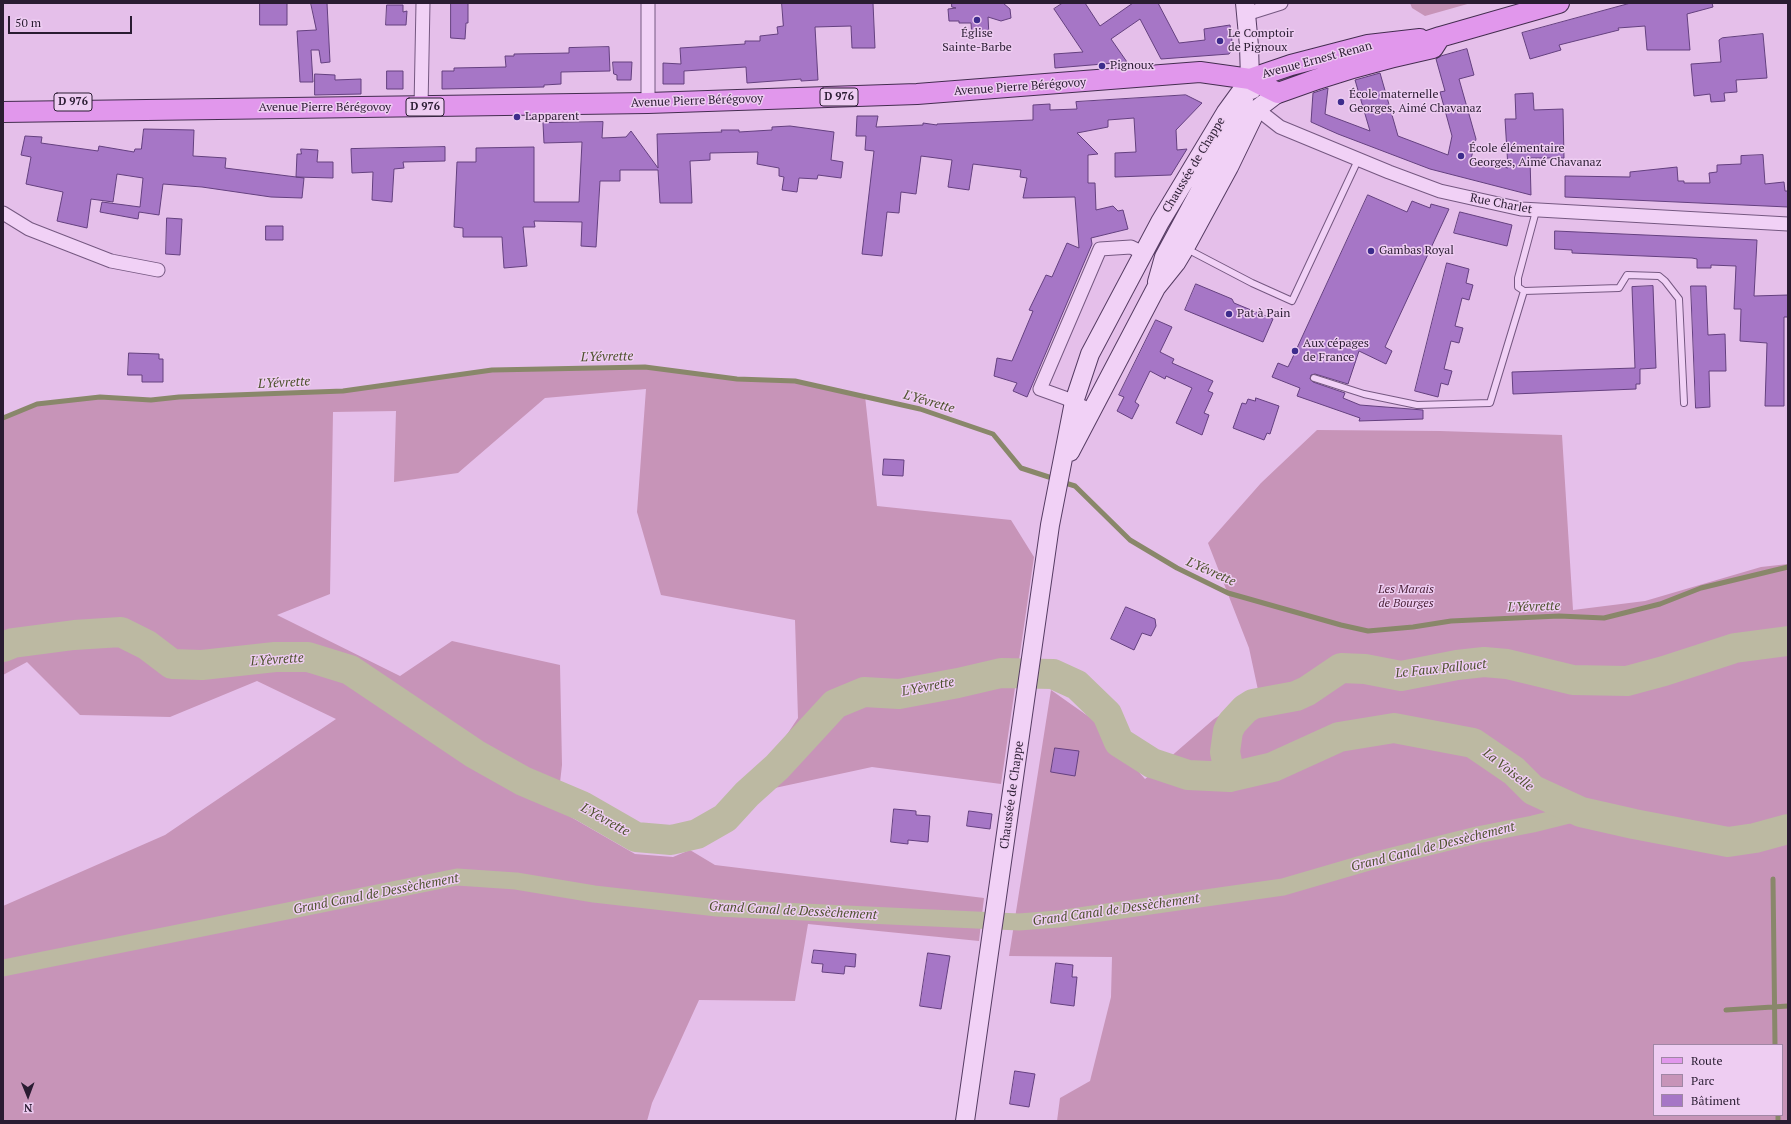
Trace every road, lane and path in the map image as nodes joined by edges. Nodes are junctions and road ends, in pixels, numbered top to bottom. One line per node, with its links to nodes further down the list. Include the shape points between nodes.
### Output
1 (423, 3): 11 (street)
2 (648, 3): 10 (street)
3 (1281, 3): 5 (street)
4 (1558, 3): 6 (main road, Avenue Ernest Renan)
5 (1246, 9): 7 (main road)
6 (1440, 36): 7 (main road, Avenue Ernest Renan, via 1368,45 1291,65); 8 (main road, Avenue Ernest Renan, via 1433,48 1391,57)
7 (1250, 79): 8 (main road, Avenue Ernest Renan); 10 (main road, Avenue Pierre Bérégovoy / D 976, via 1200,72 917,94); 13 (main road); 19 (main road, Chaussée de Chappe, via 1237,122); 20 (main road, Chaussée de Chappe, via 1226,112)
8 (1278, 93): 13 (main road, Avenue Ernest Renan)
9 (3, 101): 12 (main road, Avenue Pierre Bérégovoy / D 976, via 86,102)
10 (648, 103): 11 (main road, Avenue Pierre Bérégovoy / D 976)
11 (421, 107): 12 (main road, Avenue Pierre Bérégovoy / D 976)
12 (142, 109): 14 (main road, Avenue Pierre Bérégovoy / D 976)
13 (1257, 109): 15 (street, Rue Charlet, via 1280,127); 19 (main road, Chaussée de Chappe, via 1229,167)
14 (3, 112)
15 (1358, 160): 16 (street, Rue Charlet, via 1440,191); 19 (lane, via 1292,301)
16 (1536, 210): 18 (street, Rue Charlet); 22 (lane, via 1518,278 1518,286)
17 (3, 213): 21 (street, via 29,229 111,261)
18 (1788, 224)
19 (1179, 245): 26 (main road, Chaussée de Chappe, via 1164,257 1156,288)
20 (1143, 253): 24 (main road, Chaussée de Chappe, via 1090,354); 24 (street, via 1131,247 1100,249 1040,389)
21 (158, 270)
22 (1524, 291): 23 (lane, via 1490,403 1417,405 1364,394); 25 (lane, via 1619,288 1627,275 1659,276 1679,300)
23 (1314, 378)
24 (1074, 402): 26 (street); 27 (main road, Chaussée de Chappe)
25 (1684, 403)
26 (1092, 410): 27 (main road, Chaussée de Chappe)
27 (1062, 469): 28 (main road, Chaussée de Chappe, via 1054,500)
28 (965, 1121)

